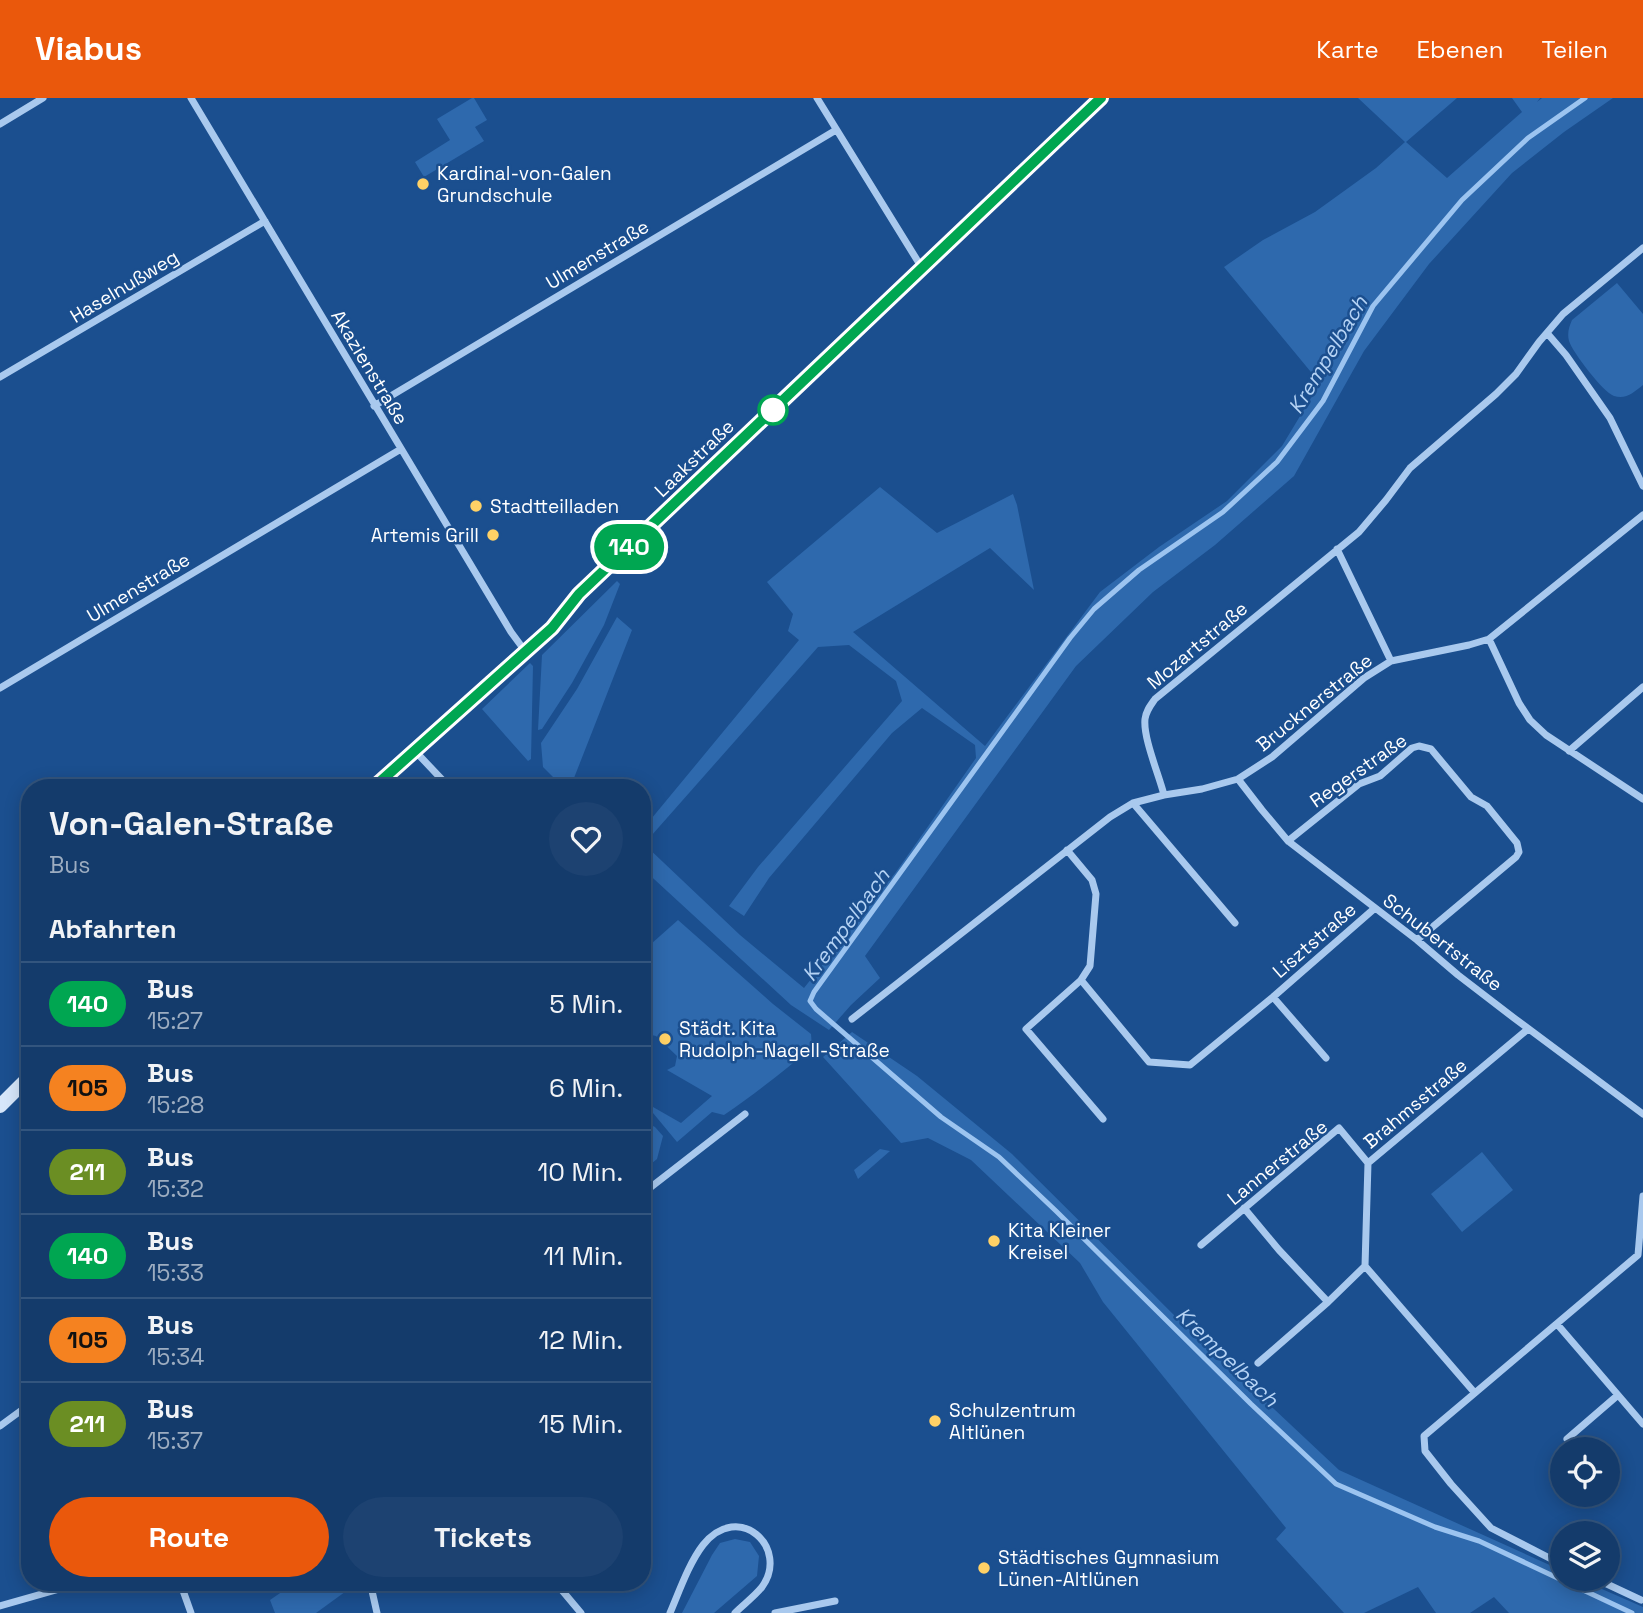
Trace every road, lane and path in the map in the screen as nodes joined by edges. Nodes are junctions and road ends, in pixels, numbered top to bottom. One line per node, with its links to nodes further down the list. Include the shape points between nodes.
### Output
1 (43, 98): 5 (street)
2 (191, 98): 7 (street, Akazienstraße)
3 (817, 98): 6 (street)
4 (1101, 98): 9 (street, Laakstraße)
5 (0, 124)
6 (836, 130): 9 (street); 12 (street, Ulmenstraße)
7 (265, 221): 11 (street, Haselnußweg); 12 (street, Akazienstraße)
8 (1643, 248): 10 (street, Mozartstraße)
9 (922, 268): 18 (street, Laakstraße, via 579,594 552,628)
10 (1547, 332): 14 (street, via 1610,418); 16 (street, Mozartstraße, via 1516,374 1410,468 1359,531)
11 (0, 377)
12 (374, 406): 13 (street, Akazienstraße)
13 (401, 449): 18 (street, Akazienstraße); 21 (street, Ulmenstraße)
14 (1643, 486)
15 (1643, 515): 17 (street, Brucknerstraße)
16 (1337, 550): 19 (street); 27 (street, Mozartstraße, via 1155,699 1147,711 1146,735)
17 (1489, 639): 19 (street, Brucknerstraße); 23 (street, via 1530,720)
18 (525, 651): 22 (street, Laakstraße)
19 (1391, 660): 26 (street, Brucknerstraße, via 1272,757)
20 (1643, 687): 23 (street)
21 (0, 688)
22 (415, 751): 24 (street, Laakstraße); 25 (street)
23 (1569, 751): 28 (street)
24 (383, 779)
25 (441, 779)
26 (1238, 779): 27 (street, Brucknerstraße); 30 (street, Schubertstraße)
27 (1164, 794): 29 (street, Brucknerstraße)
28 (1643, 799)
29 (1133, 803): 31 (street, Brucknerstraße); 33 (street)
30 (1288, 841): 32 (street, Schubertstraße); 34 (street, Regerstraße, via 1412,748 1431,749 1471,797 1487,806 1517,843 1518,852)
31 (1067, 850): 35 (street, via 1092,880 1096,894 1090,966); 37 (street, Brucknerstraße)
32 (1375, 908): 34 (street, Schubertstraße); 36 (street, Lisztstraße)
33 (1235, 923)
34 (1417, 940): 38 (street, Schubertstraße)
35 (1082, 980): 36 (street, Lisztstraße, via 1149,1062 1190,1065); 44 (street, via 1026,1028)
36 (1273, 997): 39 (street, Lisztstraße)
37 (852, 1019)
38 (1528, 1029): 43 (street, Schubertstraße); 45 (street, Brahmsstraße)
39 (1326, 1058)
40 (21, 1085): 41 (street)
41 (0, 1106)
42 (745, 1114): 46 (street)
43 (1643, 1114)
44 (1103, 1119)
45 (1368, 1163): 48 (street, Lannerstraße, via 1339,1128); 51 (street, Brahmsstraße)
46 (651, 1187)
47 (1643, 1196): 50 (street)
48 (1244, 1208): 49 (street, Lannerstraße); 52 (street)
49 (1200, 1245)
50 (1640, 1259): 53 (street)
51 (1366, 1266): 52 (street); 55 (street)
52 (1328, 1302): 54 (street)
53 (1557, 1324): 55 (street); 56 (street)
54 (1258, 1363)
55 (1474, 1392): 61 (street, via 1424,1436 1425,1451 1491,1528)
56 (1618, 1395): 58 (street); 60 (street)
57 (21, 1411): 59 (street)
58 (1643, 1424)
59 (0, 1426)
60 (1569, 1437)
61 (1550, 1558)
62 (1620, 1590): 67 (street)
63 (52, 1591): 69 (street)
64 (183, 1591): 70 (street)
65 (372, 1591): 71 (street)
66 (563, 1591): 72 (street)
67 (1641, 1600)
68 (835, 1601): 75 (street)
69 (0, 1606)
70 (191, 1613)
71 (377, 1613)
72 (581, 1613)
73 (670, 1613): 74 (street, via 703,1544 723,1528 738,1525 759,1537 771,1560 762,1587)
74 (734, 1613)
75 (775, 1613)

